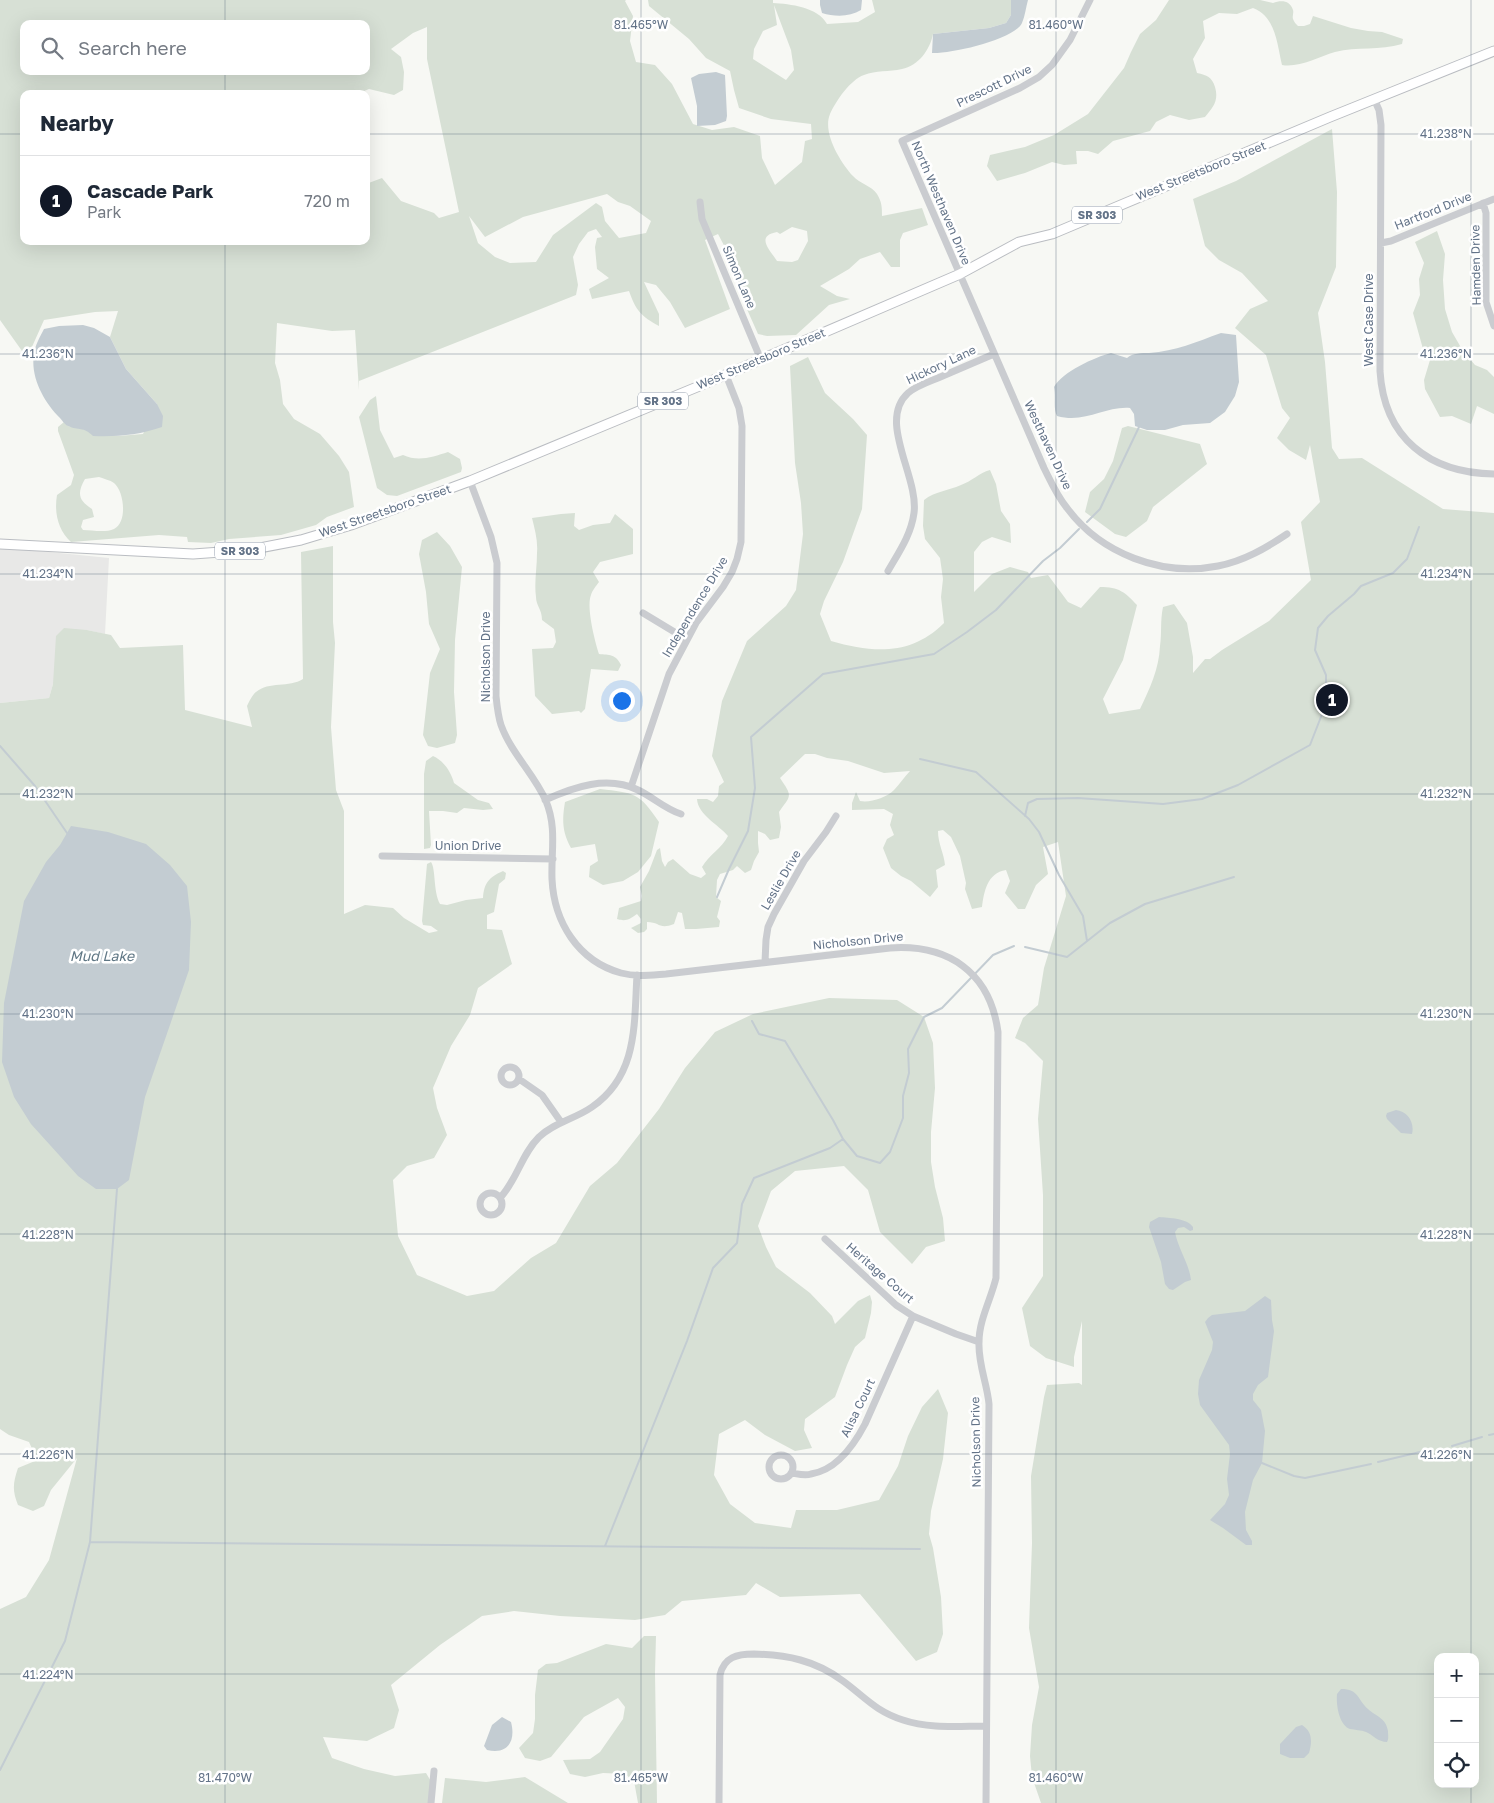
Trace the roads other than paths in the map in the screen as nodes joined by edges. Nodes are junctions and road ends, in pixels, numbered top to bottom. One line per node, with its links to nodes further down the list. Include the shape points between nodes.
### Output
1 (1090, 0): 4 (street, Prescott Drive, via 1070,40 1039,77)
2 (1494, 51): 3 (main road, West Streetsboro Street / SR 303)
3 (1374, 99): 8 (street, West Case Drive, via 1381,125); 9 (main road, West Streetsboro Street / SR 303, via 1052,234 1019,242)
4 (902, 141): 9 (street, North Westhaven Drive)
5 (1494, 199): 7 (street, Hartford Drive)
6 (700, 202): 12 (street, Simon Lane, via 702,219)
7 (1483, 203): 8 (street, Hartford Drive); 10 (street, Hamden Drive, via 1486,213 1486,302)
8 (1381, 244): 14 (street, West Case Drive, via 1380,371 1383,397 1391,417 1408,441 1435,461 1466,472)
9 (960, 274): 11 (street, Westhaven Drive); 12 (main road, West Streetsboro Street / SR 303)
10 (1494, 326)
11 (994, 354): 16 (street, Westhaven Drive, via 1059,496 1076,519 1105,544 1157,565 1200,568 1244,558); 18 (street, Hickory Lane, via 916,387 902,400 896,429 913,485 915,512 905,543)
12 (761, 360): 13 (main road, West Streetsboro Street / SR 303)
13 (726, 374): 15 (main road, West Streetsboro Street / SR 303); 20 (street, Independence Drive, via 742,426 741,542 732,572)
14 (1494, 474)
15 (470, 481): 17 (main road, West Streetsboro Street / SR 303, via 350,525 301,540 249,550 168,553); 22 (street, Nicholson Drive, via 497,563 498,712 508,740)
16 (1287, 534)
17 (0, 544)
18 (888, 571)
19 (643, 613): 20 (street)
20 (686, 639): 21 (street, Independence Drive, via 664,688)
21 (631, 788): 22 (street, via 600,783 583,785); 23 (street)
22 (545, 800): 26 (street, Nicholson Drive, via 553,828)
23 (681, 814)
24 (836, 816): 27 (street, Leslie Drive, via 804,861 774,914 768,927)
25 (382, 856): 26 (street, Union Drive)
26 (553, 859): 28 (street, Nicholson Drive, via 555,901 567,934 585,954 601,965)
27 (765, 962): 28 (street, Nicholson Drive); 34 (street, Nicholson Drive, via 905,947 924,948 951,958 971,973 986,993 993,1006 998,1032 996,1278)
28 (637, 976): 30 (street, via 633,1041 626,1067 618,1082 597,1104)
29 (519, 1079): 30 (street, via 542,1095)
30 (561, 1122): 31 (street, via 530,1147)
31 (500, 1198)
32 (825, 1239): 33 (street, Heritage Court, via 886,1296)
33 (913, 1316): 34 (street, Heritage Court); 35 (street, Alisa Court, via 856,1441 824,1470 812,1474)
34 (978, 1342): 36 (street, Nicholson Drive, via 988,1404)
35 (792, 1473)
36 (986, 1726): 39 (street, via 904,1721 874,1707 834,1674 816,1664 778,1655 737,1655 724,1662 720,1675); 40 (street, Nicholson Drive)
37 (434, 1771): 38 (street)
38 (431, 1803)
39 (719, 1803)
40 (986, 1803)

